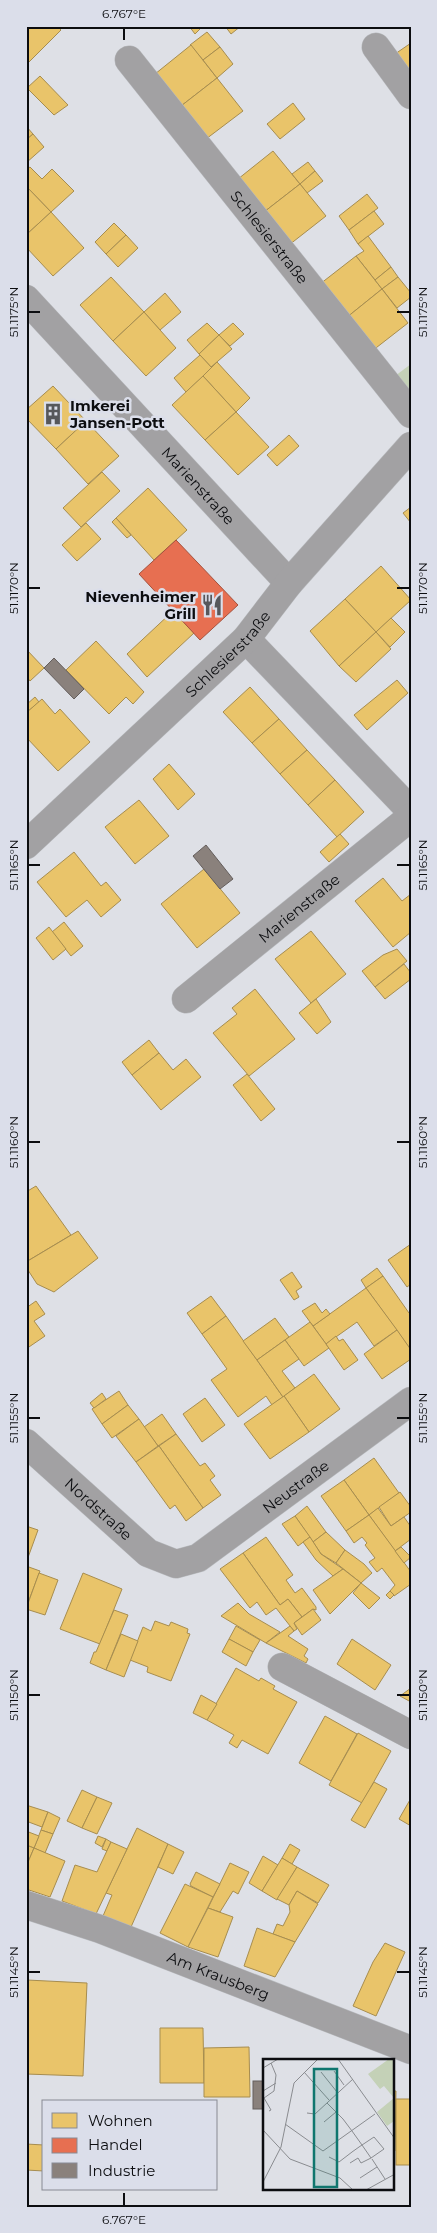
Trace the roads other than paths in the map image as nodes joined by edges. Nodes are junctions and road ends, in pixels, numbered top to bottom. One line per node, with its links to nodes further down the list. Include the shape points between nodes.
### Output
1 (376, 47): 3 (street)
2 (129, 60): 5 (street, Schlesierstraße)
3 (411, 95)
4 (26, 299): 7 (street, Marienstraße)
5 (411, 414)
6 (411, 446): 7 (street, Schlesierstraße)
7 (289, 583): 8 (street, Schlesierstraße)
8 (246, 639): 9 (street); 11 (street, Schlesierstraße)
9 (411, 811)
10 (411, 817): 12 (street, Marienstraße)
11 (26, 845)
12 (186, 999)
13 (411, 1402): 15 (street, Neustraße, via 198,1558)
14 (26, 1443): 15 (street, Nordstraße, via 148,1553)
15 (176, 1564)
16 (282, 1667): 17 (street)
17 (411, 1735)
18 (26, 1905): 19 (street, Am Krausberg, via 100,1929)
19 (411, 2050)

